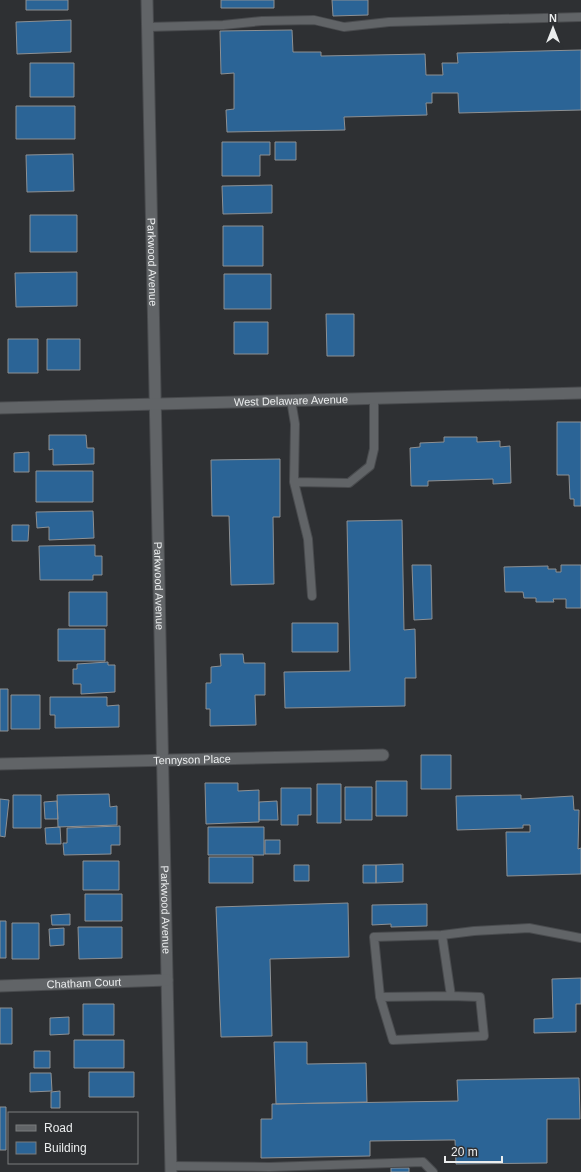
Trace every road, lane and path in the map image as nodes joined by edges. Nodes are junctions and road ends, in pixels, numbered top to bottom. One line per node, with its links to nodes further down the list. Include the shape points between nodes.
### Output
1 (147, 0): 3 (street, Parkwood Avenue)
2 (581, 17): 3 (lane, via 389,22 344,27 314,20)
3 (148, 27): 7 (street, Parkwood Avenue)
4 (581, 393): 5 (street, West Delaware Avenue)
5 (374, 398): 6 (street, West Delaware Avenue); 9 (lane, via 374,449 370,466 349,483)
6 (291, 400): 7 (street, West Delaware Avenue); 9 (lane, via 295,424)
7 (156, 404): 8 (street, West Delaware Avenue); 12 (street, Parkwood Avenue)
8 (0, 408)
9 (294, 482): 10 (lane, via 308,539)
10 (312, 596)
11 (383, 755): 12 (street, Tennyson Place)
12 (162, 761): 13 (street, Tennyson Place); 16 (street, Parkwood Avenue)
13 (0, 764)
14 (442, 935): 15 (lane, via 529,928); 18 (lane); 19 (lane, via 374,938)
15 (581, 938)
16 (167, 980): 17 (street, Chatham Court); 20 (street, Parkwood Avenue)
17 (0, 986)
18 (451, 996): 19 (lane); 19 (lane, via 480,997 484,1036 393,1040)
19 (380, 997)
20 (171, 1169): 21 (lane, via 423,1162)
21 (432, 1172)

